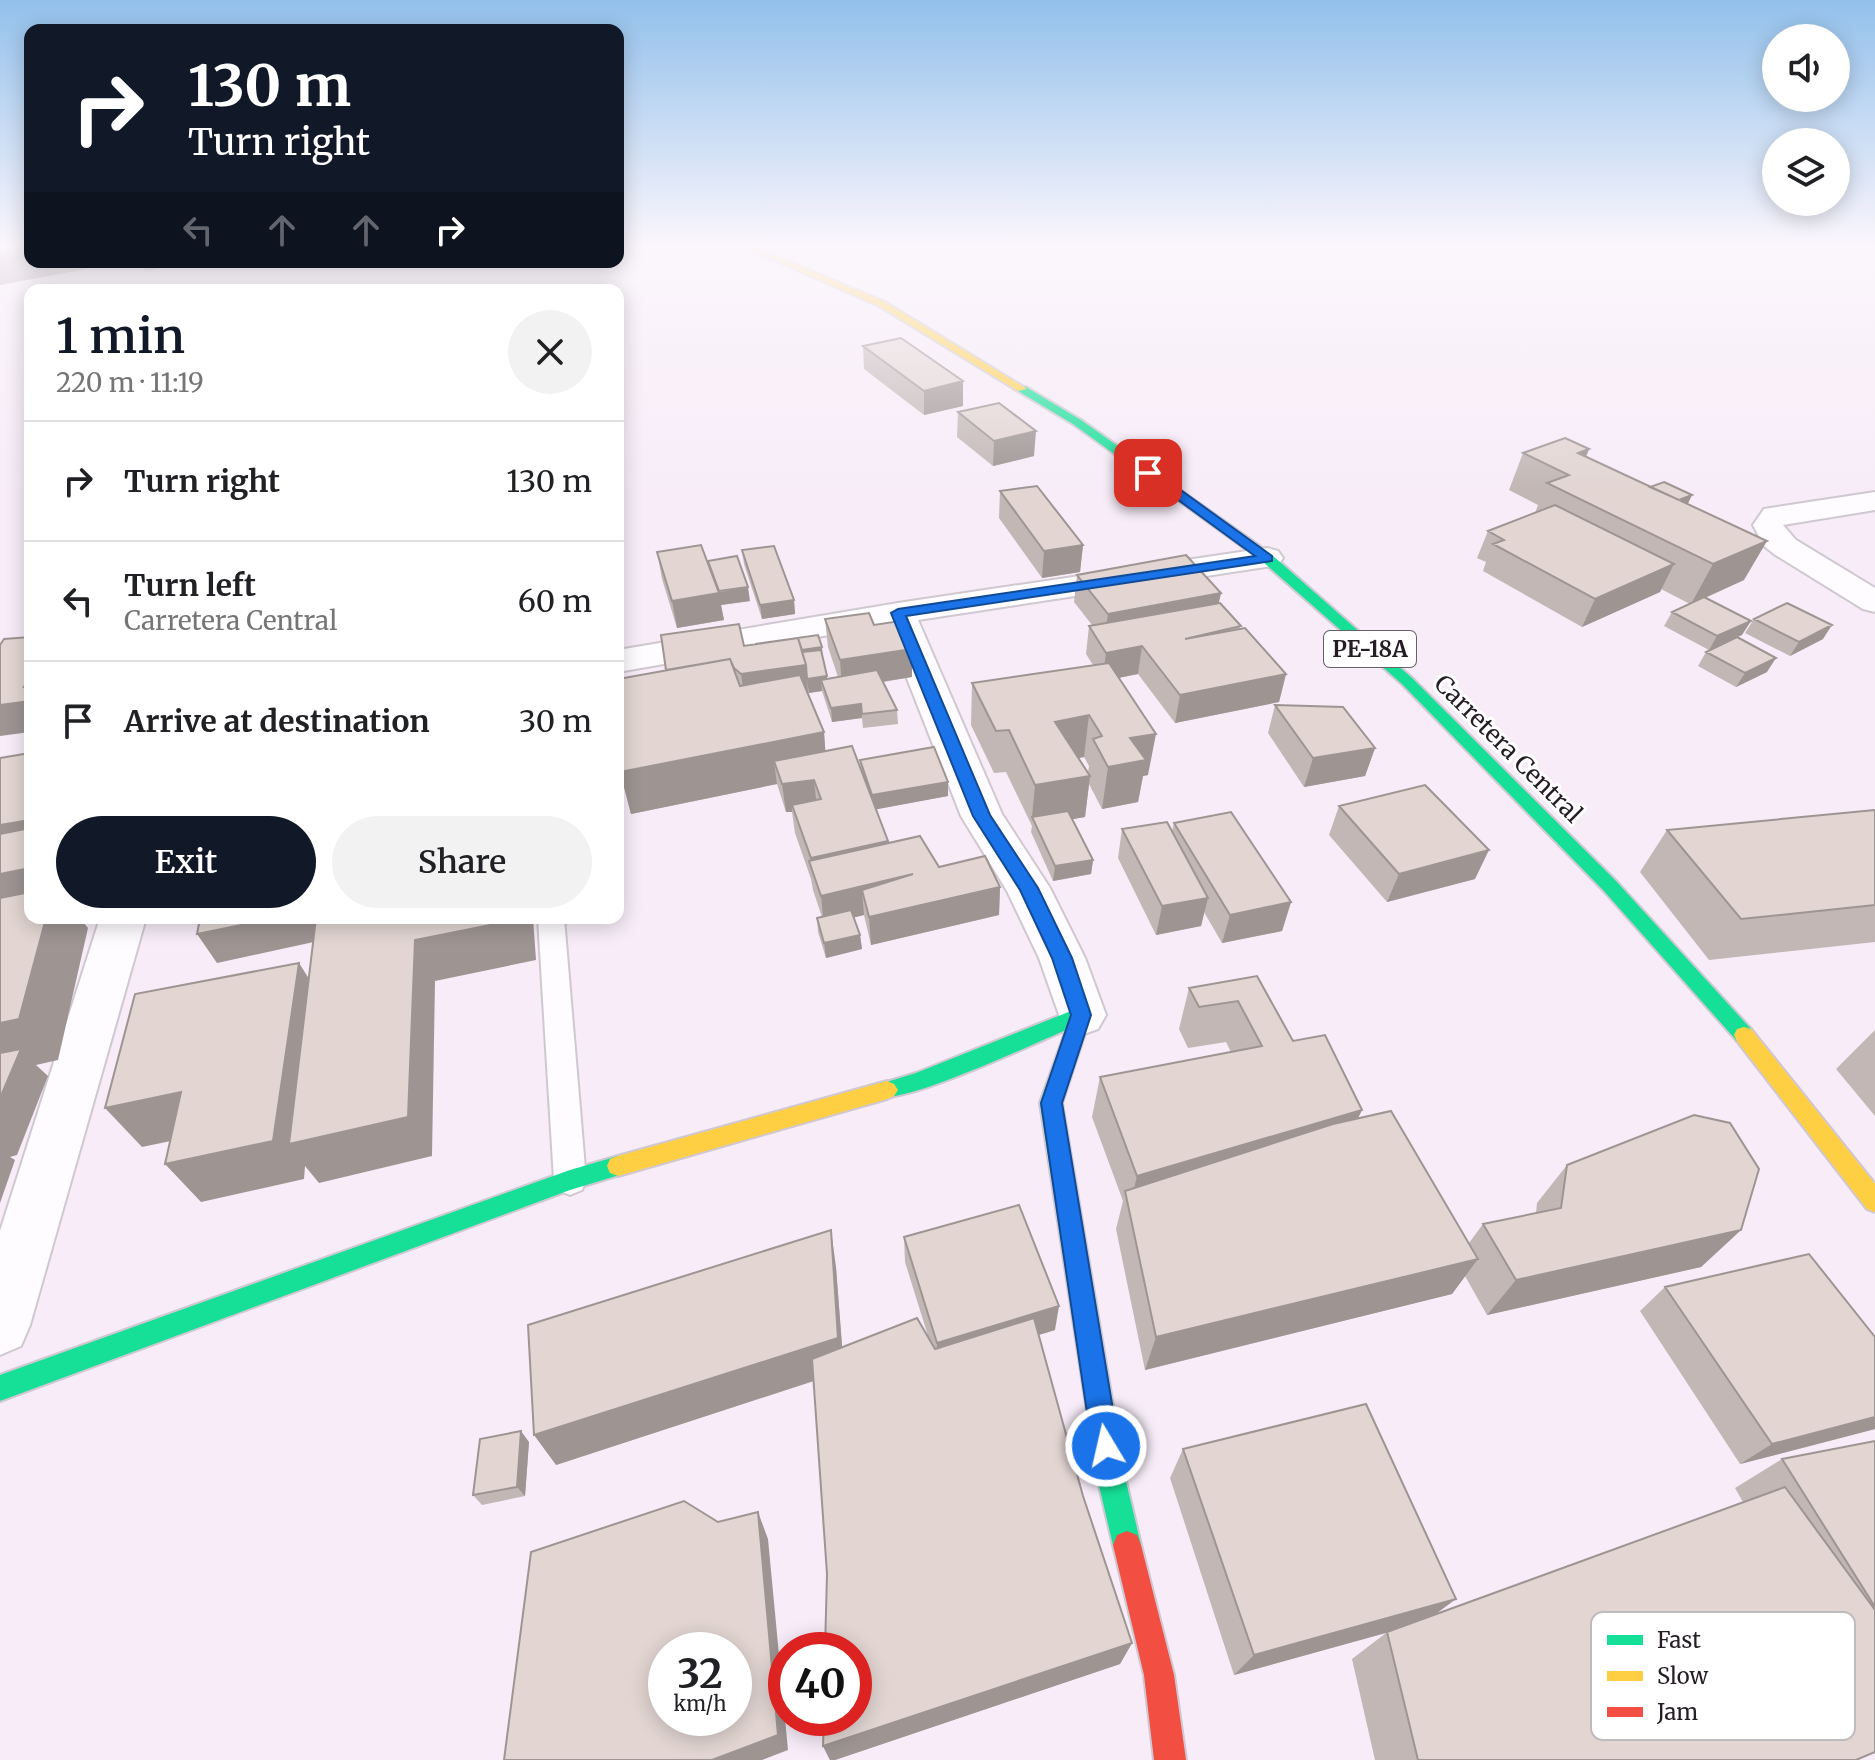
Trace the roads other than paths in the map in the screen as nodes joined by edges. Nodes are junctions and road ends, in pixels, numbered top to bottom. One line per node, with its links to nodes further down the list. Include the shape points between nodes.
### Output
1 (921, 327): 3 (main road, Carretera Central / PE-18A, via 1077,422)
2 (1875, 501): 4 (street, via 1775,515 1768,525 1785,547)
3 (1267, 558): 5 (street); 11 (main road, Carretera Central / PE-18A, via 1407,681 1610,886 1763,1056)
4 (1875, 602)
5 (898, 613): 6 (street); 9 (street, via 982,816 1028,888 1062,958)
6 (624, 660)
7 (121, 924): 12 (street)
8 (551, 924): 10 (lane)
9 (1081, 1015): 10 (main road, via 919,1081); 14 (main road, via 1051,1103 1111,1477 1159,1675)
10 (570, 1180): 13 (main road)
11 (1875, 1202)
12 (0, 1325)
13 (0, 1388)
14 (1170, 1760)

